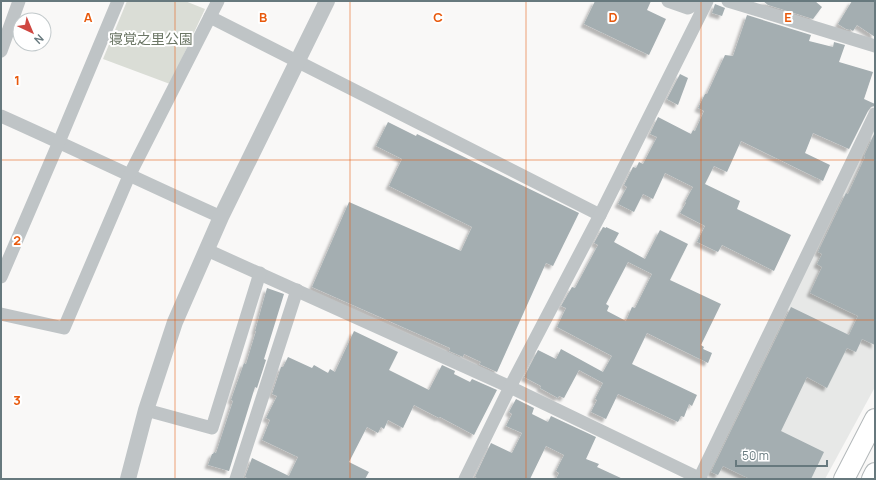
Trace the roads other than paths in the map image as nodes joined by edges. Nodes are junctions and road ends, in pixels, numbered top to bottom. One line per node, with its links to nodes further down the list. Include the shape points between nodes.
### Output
1 (19, 1): 11 (street)
2 (118, 1): 15 (street)
3 (218, 1): 9 (street)
4 (327, 1): 12 (street)
5 (668, 1): 6 (street, via 688,8)
6 (701, 1)
7 (708, 1): 17 (street)
8 (728, 1): 10 (street)
9 (210, 17): 12 (street); 16 (street)
10 (875, 46)
11 (1, 51)
12 (299, 61): 17 (street); 18 (street)
13 (875, 114): 31 (street)
14 (1, 116): 15 (street)
15 (59, 142): 16 (street); 21 (street)
16 (129, 176): 18 (street); 23 (street, via 64,328)
17 (600, 215): 24 (street)
18 (221, 217): 19 (street)
19 (207, 250): 20 (street); 25 (street, via 175,322)
20 (260, 274): 22 (street); 25 (street, via 212,428)
21 (1, 277)
22 (296, 290): 24 (street); 29 (street)
23 (1, 314)
24 (510, 387): 30 (street); 31 (street)
25 (146, 410): 28 (street)
26 (875, 419): 32 (main road)
27 (875, 473): 33 (main road)
28 (128, 479)
29 (236, 479)
30 (465, 479)
31 (700, 479)
32 (844, 479)
33 (872, 479)

